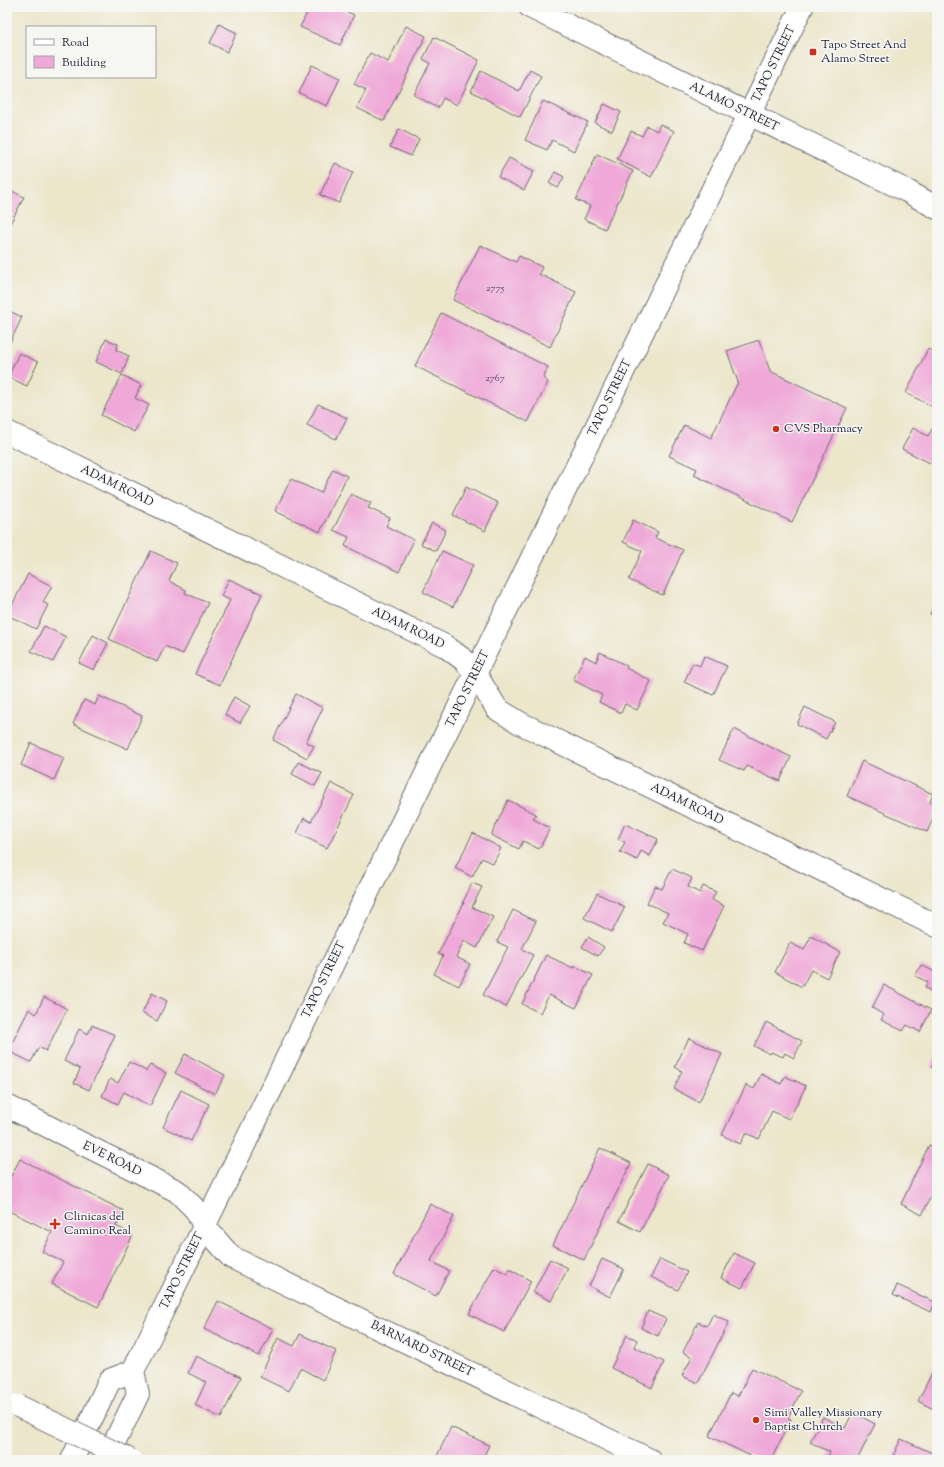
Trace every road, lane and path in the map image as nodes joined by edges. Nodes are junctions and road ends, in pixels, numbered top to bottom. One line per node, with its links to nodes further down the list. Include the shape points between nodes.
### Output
1 (530, 7): 3 (main road, ALAMO STREET)
2 (802, 7): 3 (main road, TAPO STREET)
3 (749, 114): 4 (main road, ALAMO STREET); 6 (main road, TAPO STREET)
4 (937, 208)
5 (7, 432): 6 (main road, ADAM ROAD, via 445,646 464,660)
6 (475, 673): 7 (main road, ADAM ROAD, via 497,710); 9 (main road, TAPO STREET)
7 (937, 926)
8 (7, 1106): 9 (main road, EVE ROAD, via 177,1191 196,1210)
9 (204, 1226): 10 (main road, TAPO STREET); 15 (main road, BARNARD STREET, via 231,1256)
10 (133, 1371): 12 (main road, via 110,1380); 13 (main road, via 138,1394)
11 (18, 1406): 14 (main road, bridge)
12 (72, 1460)
13 (106, 1460)
14 (130, 1460)
15 (650, 1460)

